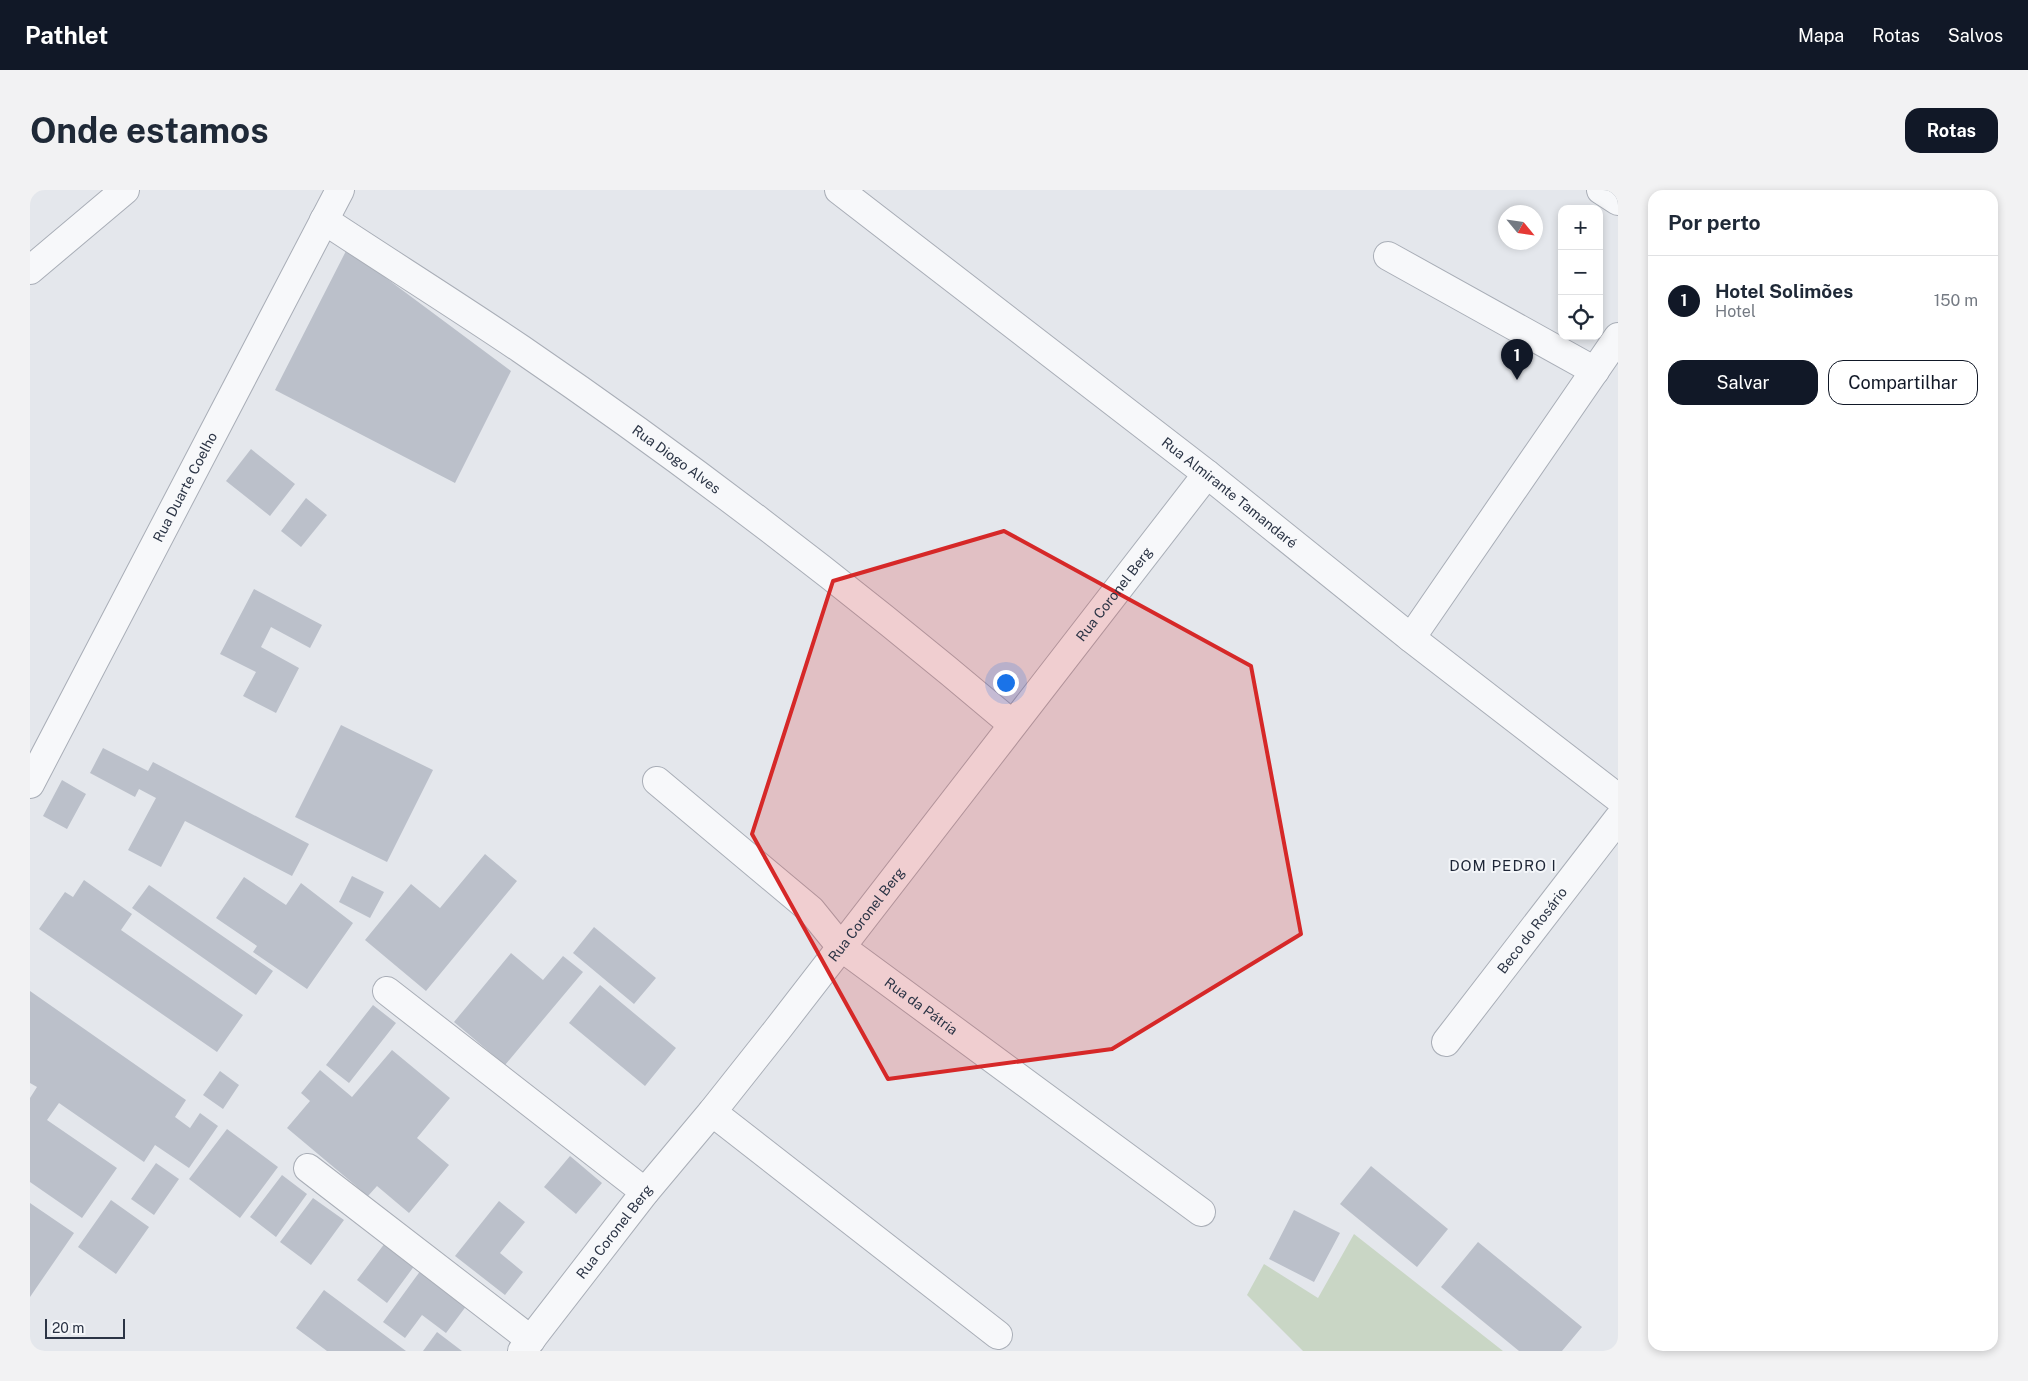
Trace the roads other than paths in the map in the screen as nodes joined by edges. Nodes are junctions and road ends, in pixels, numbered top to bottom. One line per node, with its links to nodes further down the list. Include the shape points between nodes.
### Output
1 (125, 190): 8 (street)
2 (340, 190): 6 (street, Rua Duarte Coelho)
3 (838, 190): 11 (street, Rua Almirante Tamandaré)
4 (1601, 190): 5 (street)
5 (1618, 201)
6 (324, 220): 13 (street, Rua Diogo Alves, via 522,350 707,482 902,630); 15 (street, Rua Duarte Coelho)
7 (1388, 256): 10 (street)
8 (30, 270)
9 (1618, 336): 10 (street)
10 (1594, 371): 12 (street)
11 (1207, 474): 12 (street, Rua Almirante Tamandaré); 13 (street, Rua Coronel Berg)
12 (1411, 638): 16 (street, Rua Almirante Tamandaré)
13 (1012, 724): 18 (street, Rua Coronel Berg)
14 (657, 781): 18 (street, Rua da Pátria, via 811,910)
15 (30, 784)
16 (1618, 798)
17 (1618, 819): 20 (street, Beco do Rosário)
18 (841, 947): 21 (street, Rua Coronel Berg); 24 (street, Rua da Pátria)
19 (387, 991): 23 (street)
20 (1446, 1042)
21 (712, 1112): 23 (street, Rua Coronel Berg); 25 (street)
22 (308, 1168): 26 (street)
23 (645, 1192): 26 (street, Rua Coronel Berg)
24 (1201, 1212)
25 (998, 1335)
26 (526, 1346)

